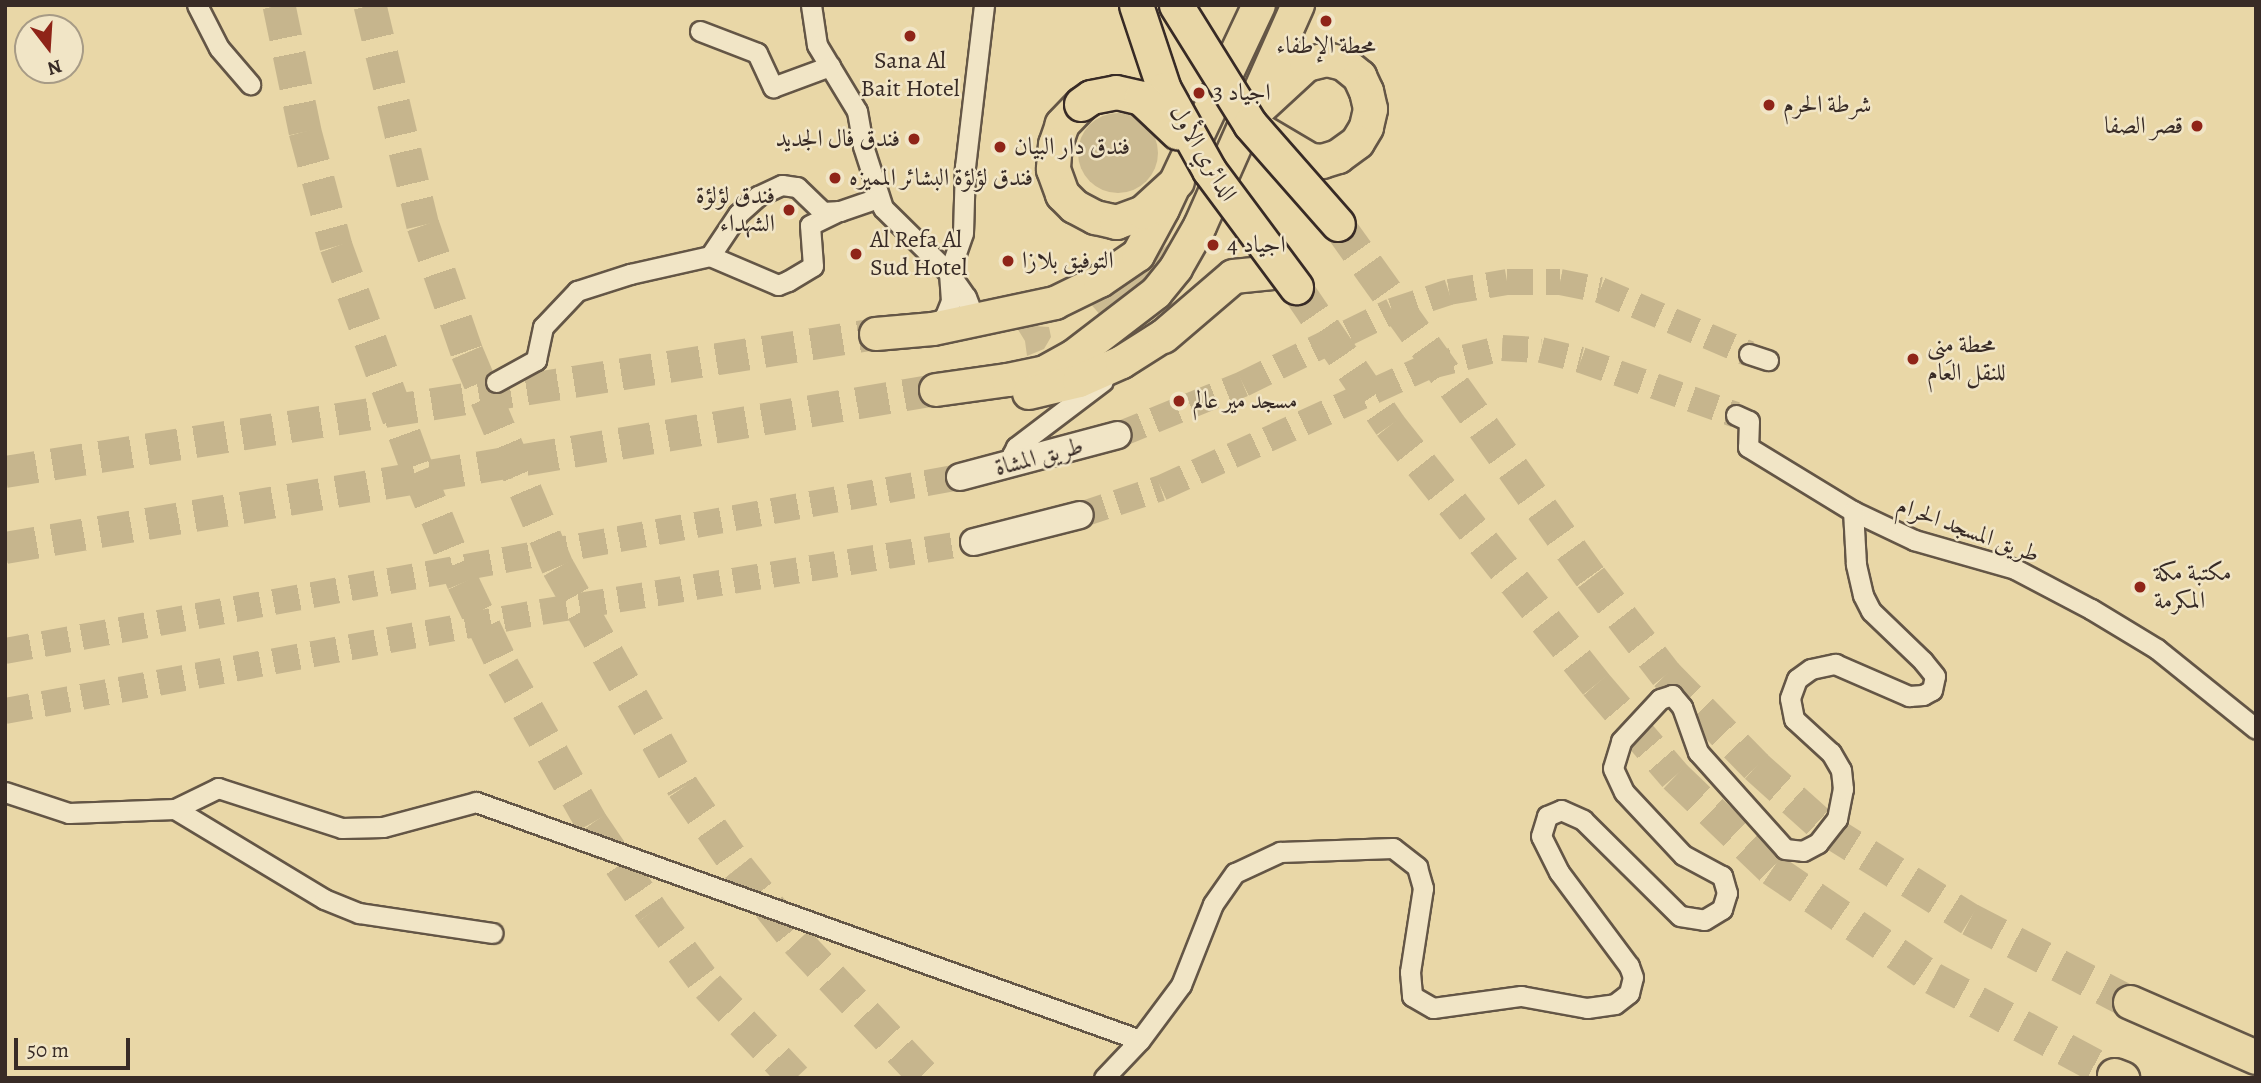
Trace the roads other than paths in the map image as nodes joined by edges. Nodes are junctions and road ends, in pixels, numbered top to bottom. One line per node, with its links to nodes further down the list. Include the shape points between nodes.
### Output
1 (197, 5): 10 (street, via 219,48)
2 (811, 5): 9 (street, via 817,45)
3 (984, 5): 18 (street, via 965,167 963,233)
4 (1136, 5): 12 (highway, الدائري الأول, bridge, via 1164,89)
5 (1259, 5): 13 (highway)
6 (1298, 5): 11 (highway)
7 (1187, 8): 11 (highway, bridge, via 1215,69)
8 (700, 31): 9 (street, via 757,53 773,87)
9 (830, 66): 14 (street, via 857,111)
10 (250, 84)
11 (1247, 122): 11 (highway, bridge, via 1299,154 1322,161 1357,142 1370,109 1359,76 1343,63 1326,59 1306,64); 16 (highway, bridge); 23 (highway, via 1200,226 1156,293 1074,356 1045,372 936,390 970,402 1040,392)
12 (1209, 170): 13 (highway, bridge, via 1165,119 1140,98 1116,92 1091,97 1062,124 1053,169 1062,194 1096,217 1116,222 1143,212); 22 (highway, الدائري الأول, bridge, via 1289,279 1233,276)
13 (1177, 181): 19 (highway, via 1138,254 1100,281 1055,303)
14 (878, 198): 15 (street); 18 (street)
15 (840, 211): 17 (street, via 823,212 797,187 782,185 758,196 738,214); 17 (street, via 810,225 813,265 778,285)
16 (1338, 224)
17 (710, 256): 24 (street, via 577,291 543,327 536,360)
18 (950, 273): 19 (street); 20 (street, via 951,301)
19 (975, 321): 20 (highway)
20 (933, 329): 21 (highway)
21 (876, 334)
22 (1163, 336): 23 (highway)
23 (1122, 362): 27 (street, via 1016,447)
24 (496, 382)
25 (1743, 418): 29 (street, طريق المسجد الحرام, via 1748,447)
26 (1118, 435): 27 (main road, طريق المشاة)
27 (1013, 465): 28 (main road, طريق المشاة)
28 (960, 477)
29 (1853, 511): 32 (street, طريق المسجد الحرام, via 1914,540 2015,569 2091,609 2157,649); 37 (street, via 1863,594 1871,611 1935,676 1932,690 1909,696 1835,664 1811,669 1797,679 1790,698 1794,719 1830,752 1841,769 1843,789 1837,819 1818,843 1803,851 1785,849 1698,752 1682,707 1672,695 1660,699 1621,741 1613,768 1624,792 1683,855 1722,876 1727,893 1722,909 1704,920 1680,916 1583,820 1561,810 1547,816 1541,836 1559,872 1629,966 1633,977 1629,993 1615,1004 1587,1008 1521,996 1433,1007 1412,996 1410,972 1423,888 1417,867 1393,848 1280,852 1235,873 1213,904 1181,985)
30 (1080, 515): 31 (main road)
31 (974, 542)
32 (2256, 729)
33 (5, 792): 34 (street, via 69,813)
34 (175, 808): 35 (street, via 324,899 359,913); 37 (street, via 218,788 342,828 383,827 476,802)
35 (493, 933)
36 (2130, 1002): 38 (highway)
37 (1140, 1040): 39 (street)
38 (2256, 1057)
39 (1104, 1078)

